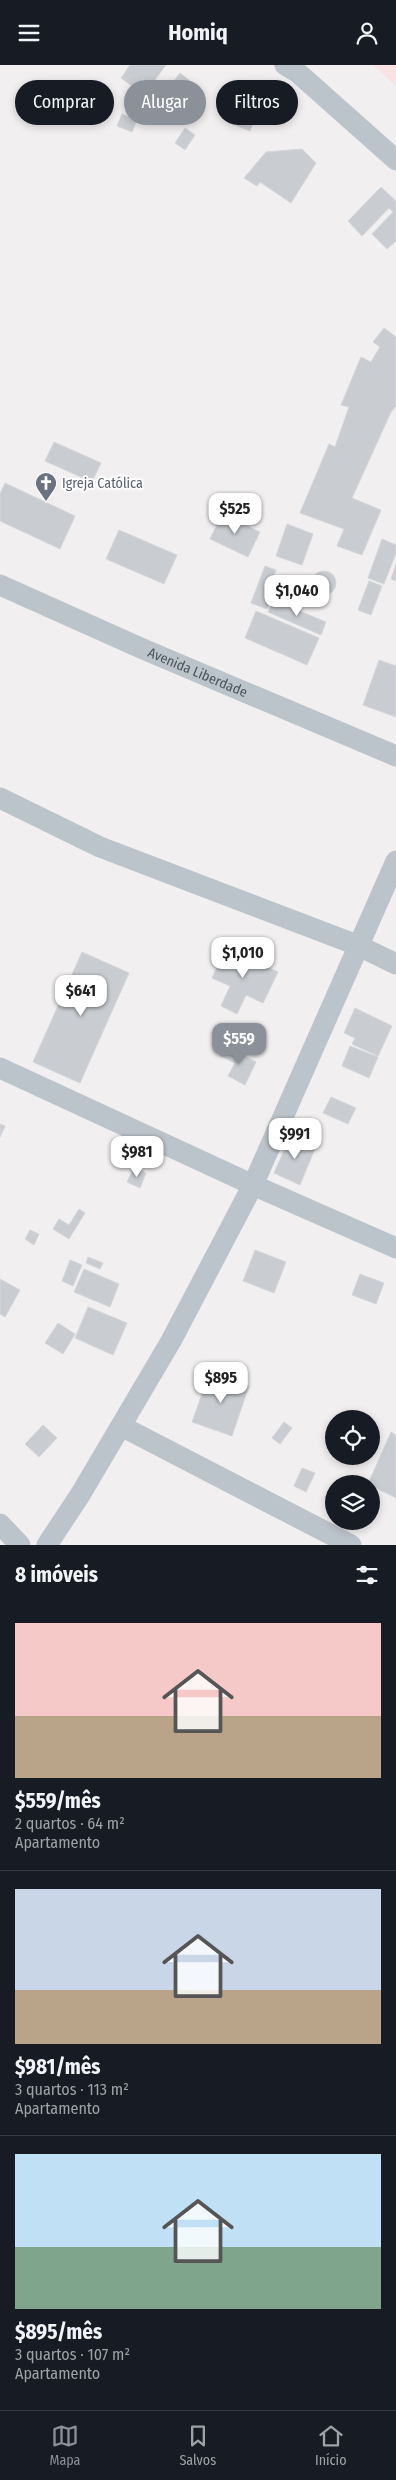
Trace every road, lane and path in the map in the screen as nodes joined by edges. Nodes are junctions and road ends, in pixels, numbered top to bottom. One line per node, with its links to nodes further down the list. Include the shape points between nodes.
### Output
1 (285, 65): 2 (street)
2 (396, 160)
3 (0, 585): 4 (street, Avenida Liberdade)
4 (396, 756)
5 (0, 798): 7 (street, via 100,847)
6 (396, 861): 7 (street)
7 (357, 945): 8 (street); 10 (street)
8 (396, 964)
9 (0, 1068): 10 (street)
10 (253, 1185): 11 (street); 12 (street, via 171,1341)
11 (396, 1248)
12 (120, 1426): 15 (street); 16 (street)
13 (0, 1524): 14 (street)
14 (20, 1545)
15 (47, 1545)
16 (351, 1545)

